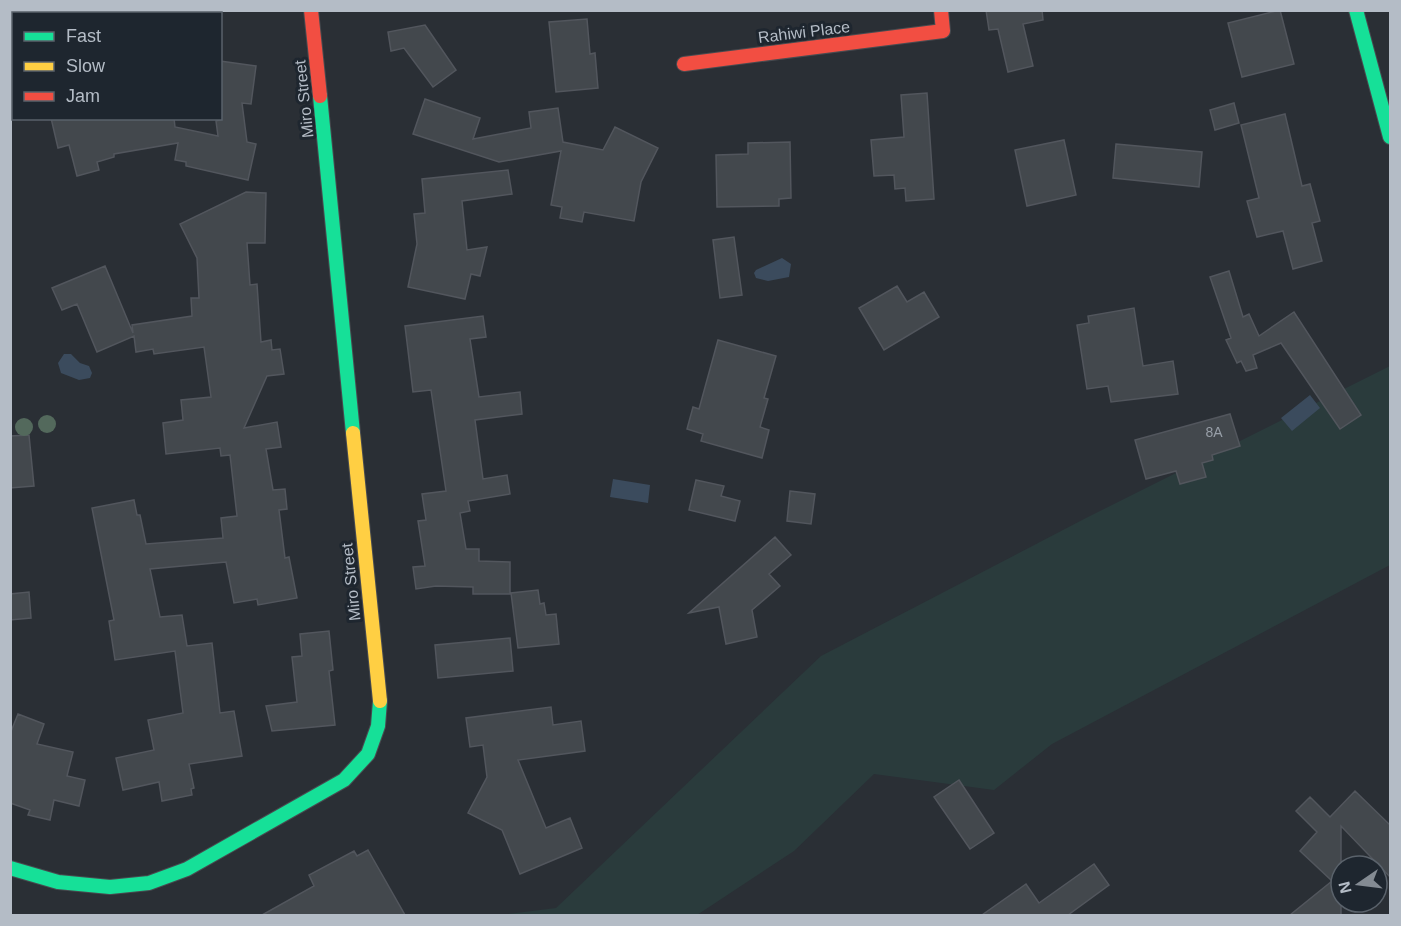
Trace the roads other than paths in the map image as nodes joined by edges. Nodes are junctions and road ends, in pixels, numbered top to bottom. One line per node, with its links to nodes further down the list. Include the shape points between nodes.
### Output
1 (311, 10): 6 (street, Miro Street, via 380,700 378,726 368,754 344,780 187,869 149,883 110,887 58,882)
2 (941, 10): 4 (street, Rahiwi Place, via 943,32)
3 (1356, 10): 5 (street)
4 (684, 64)
5 (1390, 137)
6 (10, 868)

